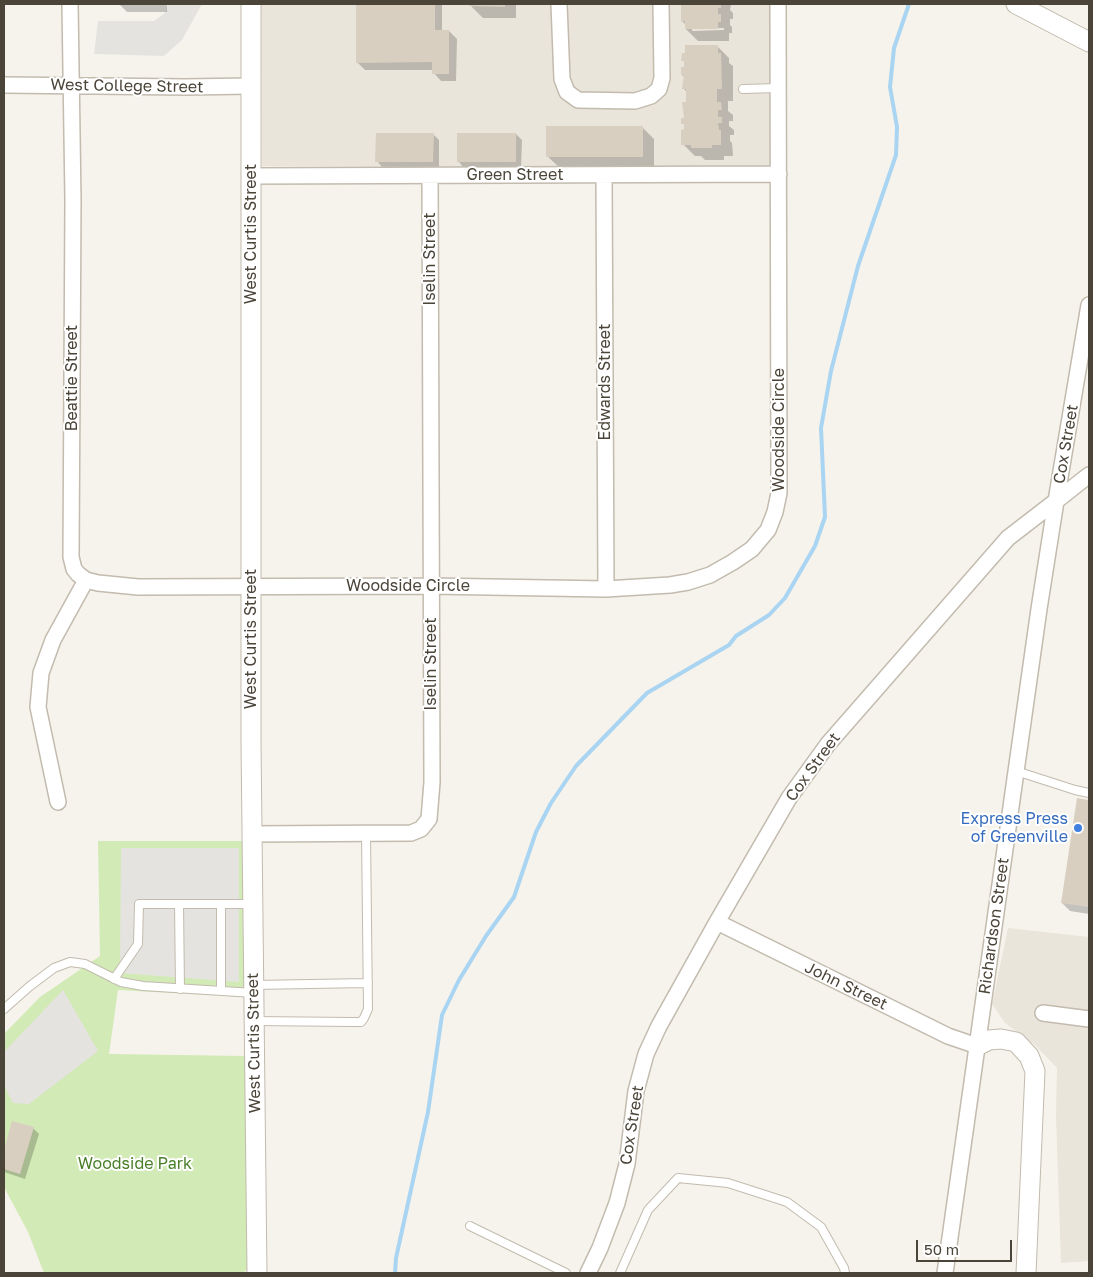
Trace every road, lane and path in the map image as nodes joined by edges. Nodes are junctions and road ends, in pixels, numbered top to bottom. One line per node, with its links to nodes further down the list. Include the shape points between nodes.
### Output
1 (70, 4): 9 (street, Beattie Street)
2 (251, 4): 10 (street, West Curtis Street)
3 (559, 4): 4 (street, via 562,79 567,92 578,100 635,100 652,96 662,78)
4 (661, 4)
5 (778, 4): 11 (street, Woodside Circle)
6 (1016, 4): 7 (street)
7 (1089, 42)
8 (4, 85): 9 (street, West College Street)
9 (71, 86): 10 (street, West College Street); 20 (street, Beattie Street, via 71,557 74,569)
10 (251, 86): 15 (street, West Curtis Street)
11 (778, 88): 12 (lane); 13 (street, Woodside Circle)
12 (743, 90)
13 (779, 174): 14 (street, Green Street); 23 (street, Woodside Circle, via 779,493 772,520 752,549 710,575 670,585)
14 (604, 175): 16 (street, Green Street); 23 (street, Edwards Street)
15 (251, 176): 16 (street, Green Street); 21 (street, West Curtis Street)
16 (430, 176): 22 (street, Iselin Street)
17 (1089, 305): 19 (street, Cox Street)
18 (1089, 475): 19 (street)
19 (1056, 501): 24 (street, Richardson Street); 32 (street, Cox Street, via 1008,538 828,744 789,798)
20 (86, 580): 21 (street, via 138,587); 26 (street, via 52,640 41,673 38,707)
21 (252, 586): 22 (street, Woodside Circle); 28 (street, West Curtis Street)
22 (431, 586): 23 (street, Woodside Circle); 27 (street, Iselin Street, via 432,782 429,819 421,829 411,833)
23 (606, 589)
24 (1016, 771): 25 (lane); 42 (street, Richardson Street)
25 (1089, 793)
26 (58, 802)
27 (366, 833): 28 (street, Iselin Street); 34 (lane)
28 (252, 834): 31 (street, West Curtis Street)
29 (179, 904): 30 (lane); 33 (lane, via 139,904 138,944); 35 (lane)
30 (221, 904): 31 (lane); 37 (lane)
31 (252, 904): 36 (street, West Curtis Street)
32 (717, 922): 42 (street, John Street, via 948,1036); 46 (street, Cox Street, via 646,1054 636,1091 627,1164 618,1203)
33 (114, 979): 35 (lane, via 143,986); 38 (lane, via 85,964 62,964)
34 (368, 983): 36 (lane); 41 (lane, via 368,1009 361,1022)
35 (180, 989): 37 (lane)
36 (254, 989): 37 (lane); 41 (street, West Curtis Street)
37 (221, 991)
38 (5, 1007)
39 (1043, 1013): 40 (street)
40 (1089, 1019)
41 (254, 1021): 44 (street, West Curtis Street)
42 (977, 1046): 49 (street, Richardson Street); 50 (street, via 990,1040 1016,1042 1029,1056 1034,1071)
43 (470, 1226): 45 (lane)
44 (258, 1273)
45 (566, 1273)
46 (588, 1273)
47 (620, 1273): 48 (lane, via 648,1210 678,1178 728,1183 787,1202 821,1227)
48 (845, 1273)
49 (945, 1273)
50 (1026, 1273)

